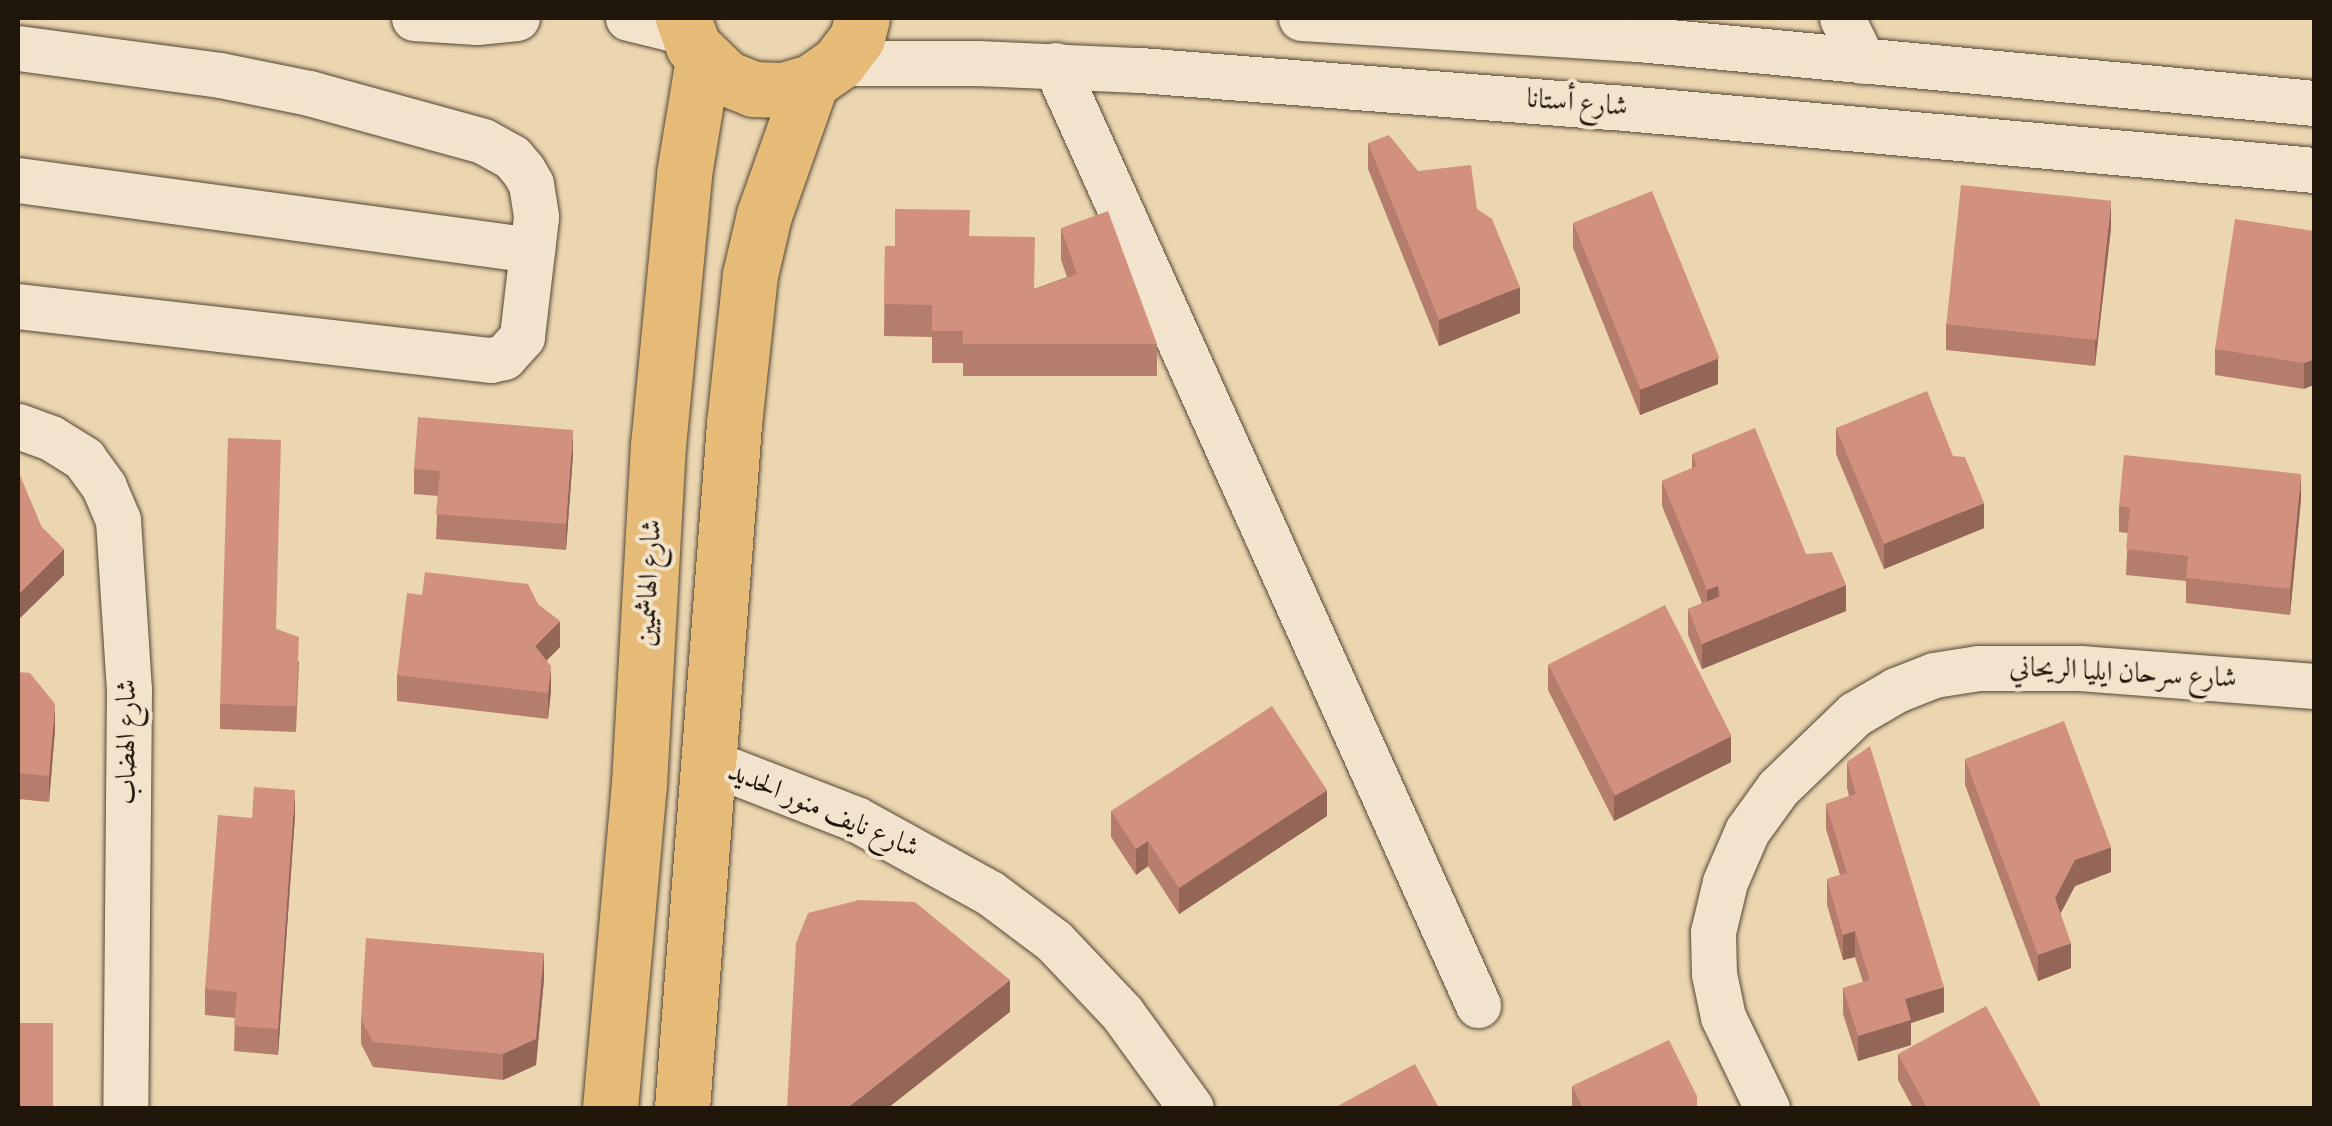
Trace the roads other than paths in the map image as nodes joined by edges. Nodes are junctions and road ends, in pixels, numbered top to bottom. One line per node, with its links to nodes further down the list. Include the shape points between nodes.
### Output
1 (414, 18): 2 (street)
2 (517, 18)
3 (628, 18): 7 (street)
4 (1301, 18): 6 (street)
5 (1842, 18): 10 (street)
6 (1655, 28): 10 (street)
7 (690, 36): 9 (main road, via 726,78 753,89 783,90); 22 (main road, شارع الهاشميين)
8 (18, 48): 15 (street, via 220,75 396,114 483,141 512,157 531,184)
9 (837, 54): 11 (street, شارع أستانا); 19 (main road, via 764,215 750,275)
10 (1863, 60): 12 (street)
11 (1055, 66): 13 (street, شارع أستانا, via 1614,107); 20 (street)
12 (2314, 103)
13 (2314, 170)
14 (18, 180): 15 (street)
15 (532, 250): 16 (street, via 522,337 504,357 490,360)
16 (18, 306)
17 (18, 426): 21 (street, شارع الهضاب, via 84,459 118,520 129,690)
18 (2314, 686): 25 (street, شارع سرحان ايليا الريحاني, via 2080,668 1978,668 1922,680 1855,714 1778,788 1748,831 1725,882 1713,932 1723,1017)
19 (709, 762): 23 (main road); 24 (street, شارع نايف منور الحديد, via 856,819 990,893 1054,940 1122,1013)
20 (1478, 1005)
21 (125, 1108)
22 (610, 1108)
23 (682, 1108)
24 (1192, 1108)
25 (1767, 1108)

